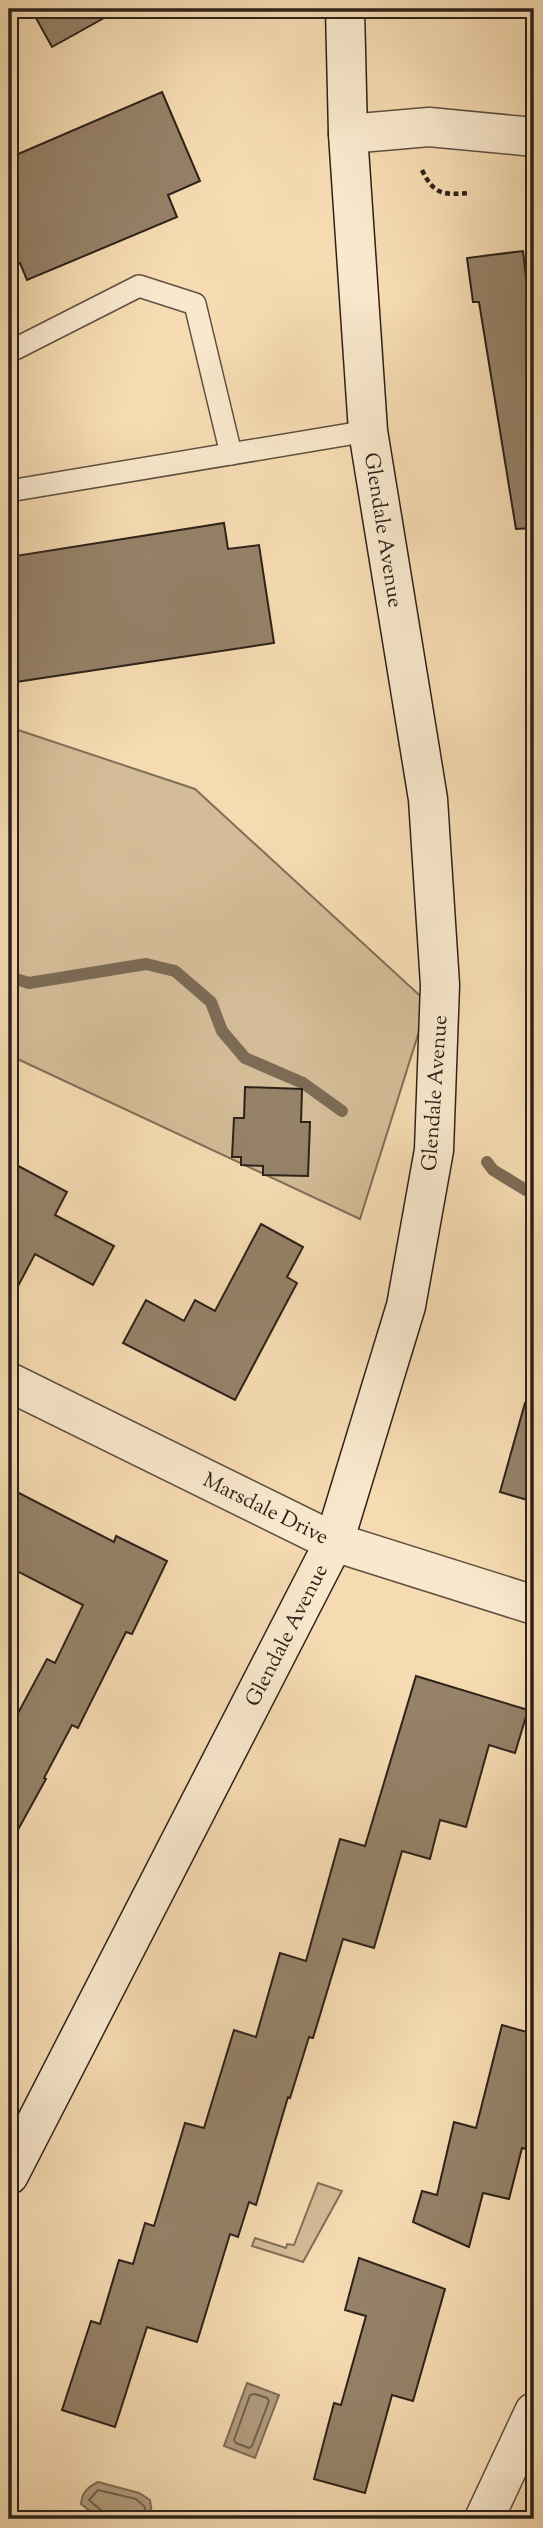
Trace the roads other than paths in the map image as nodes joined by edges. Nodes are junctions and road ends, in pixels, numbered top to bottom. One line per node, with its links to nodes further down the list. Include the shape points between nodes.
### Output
1 (345, 9): 2 (main road, Glendale Avenue)
2 (348, 134): 3 (main road, via 429,127); 5 (main road, Glendale Avenue)
3 (534, 137)
4 (9, 352): 6 (lane, via 139,286 195,304)
5 (368, 431): 6 (lane); 9 (main road, Glendale Avenue, via 428,800 440,985 434,1150 406,1306)
6 (231, 454): 7 (lane)
7 (9, 491)
8 (9, 1382): 9 (main road, Marsdale Drive)
9 (334, 1542): 10 (main road, Marsdale Drive); 11 (main road, Glendale Avenue)
10 (534, 1605)
11 (9, 2175)
12 (534, 2412): 13 (main road)
13 (484, 2519)

